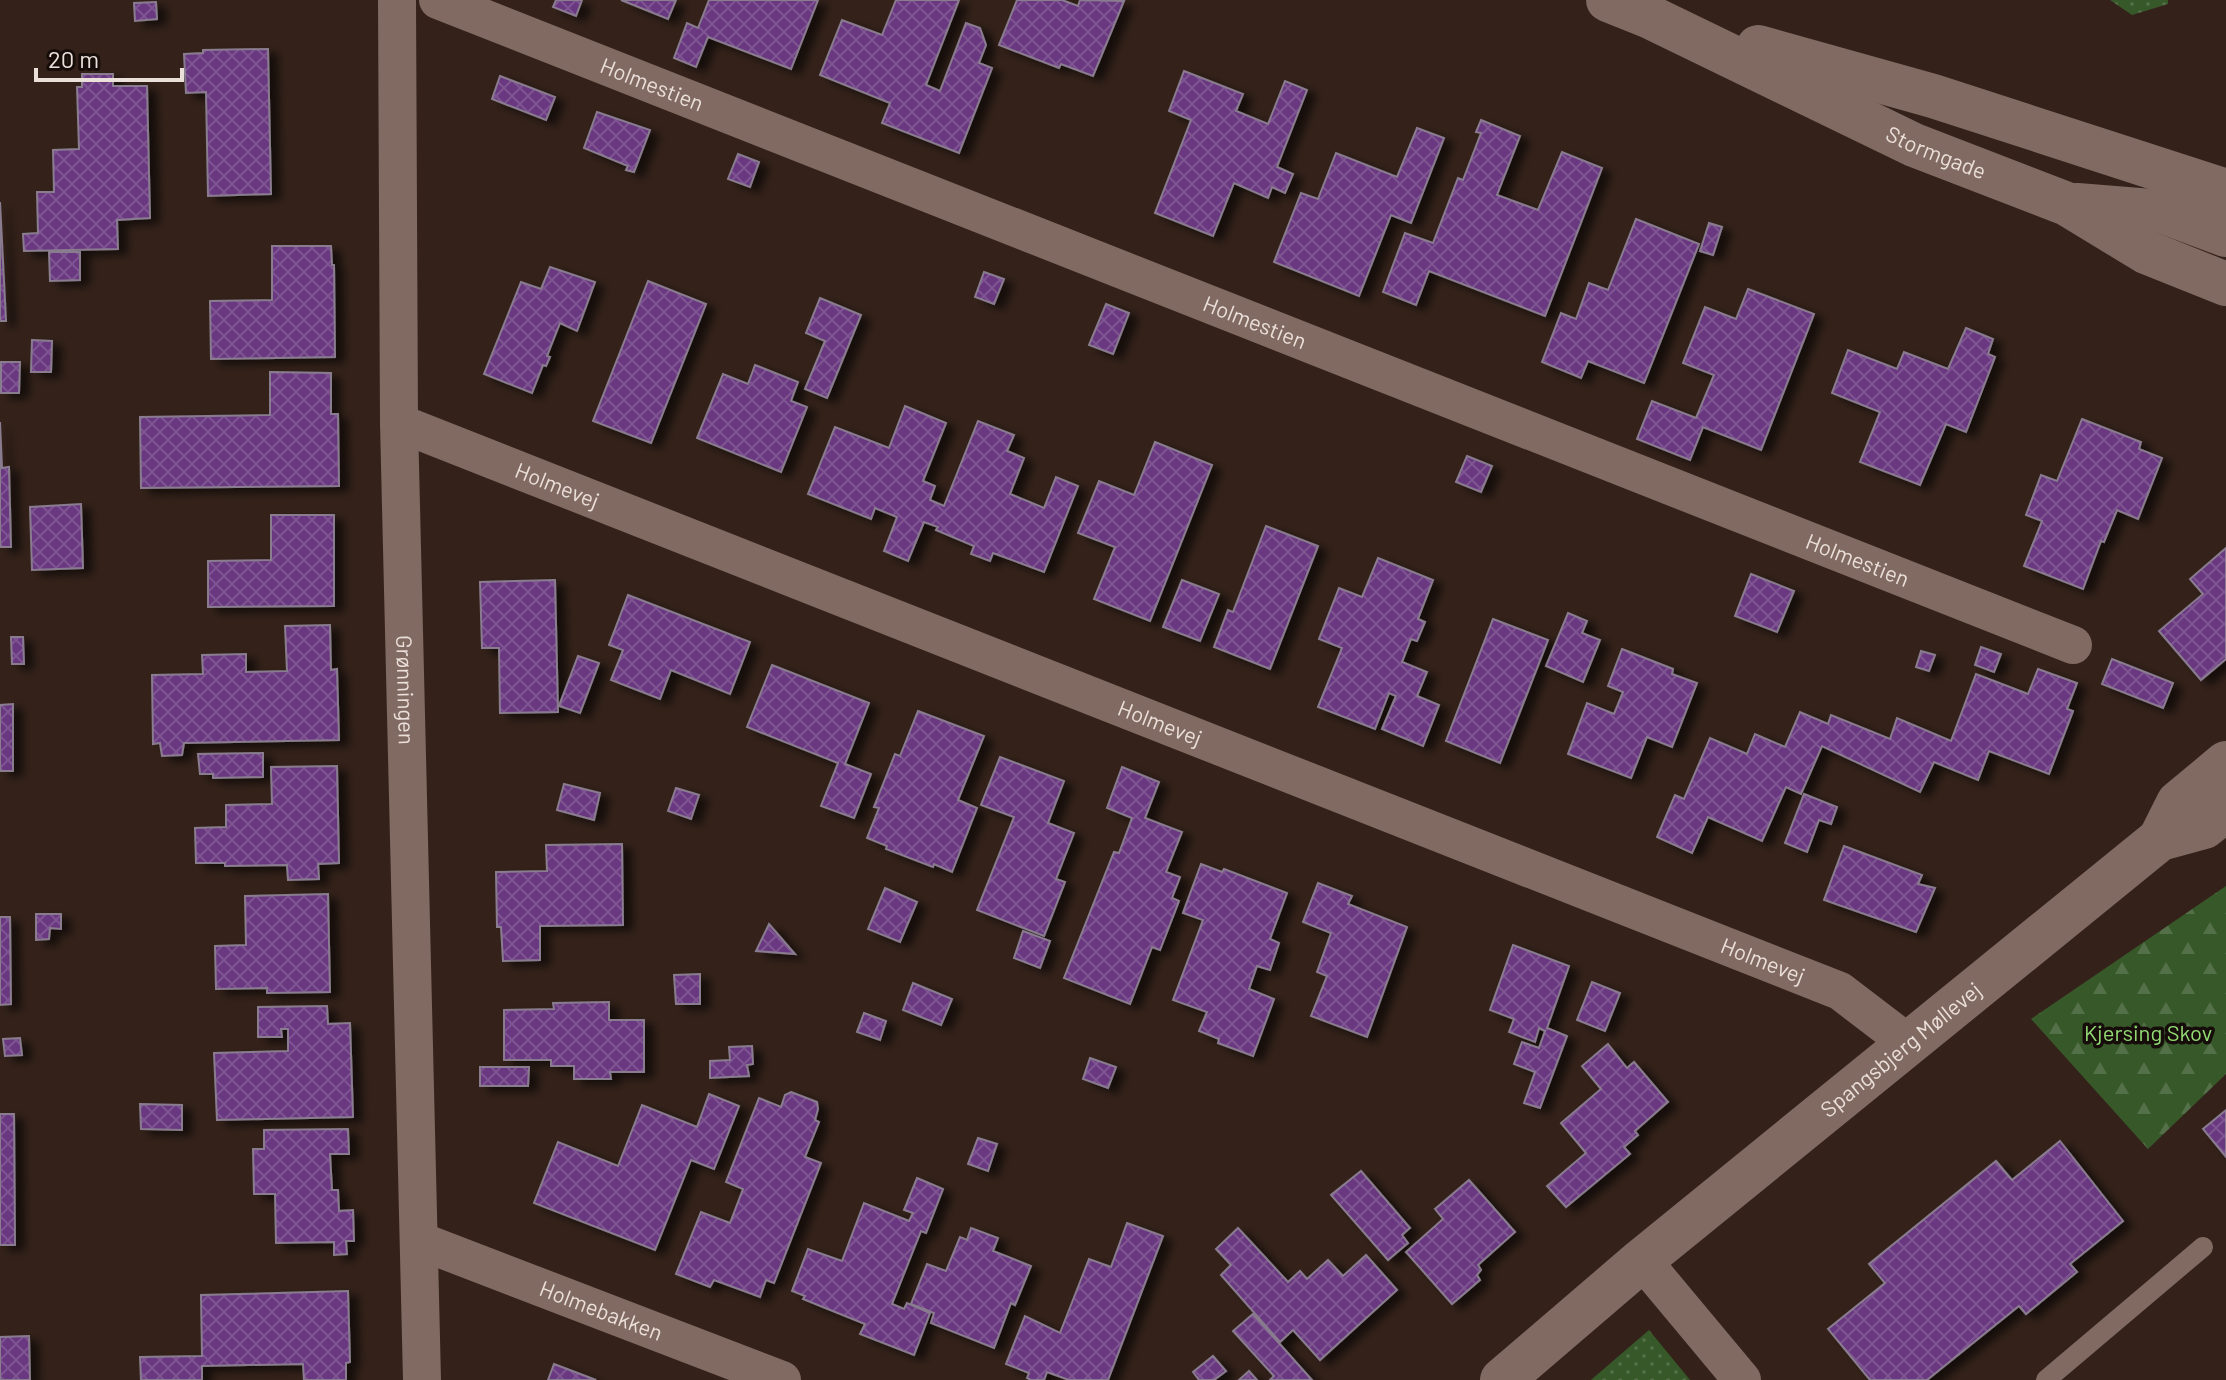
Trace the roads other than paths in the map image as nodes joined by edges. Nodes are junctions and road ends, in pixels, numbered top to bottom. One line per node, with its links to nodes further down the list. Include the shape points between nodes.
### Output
1 (397, 0): 9 (street, Grønningen)
2 (438, 0): 10 (street, Holmestien)
3 (1608, 0): 4 (street, Stormgade)
4 (1648, 16): 5 (street, Stormgade, via 1933,96); 6 (street, Stormgade, via 1914,145)
5 (2226, 191)
6 (2067, 204): 7 (street, via 2164,212); 8 (street, Stormgade, via 2146,252)
7 (2226, 235)
8 (2226, 284)
9 (399, 423): 14 (street, Holmevej, via 1840,991); 15 (street, Grønningen)
10 (2073, 645)
11 (2226, 763): 13 (street, Spangsbjerg Møllevej, via 2178,803)
12 (2226, 810): 13 (street, Spangsbjerg Møllevej, via 2204,827)
13 (2160, 839): 14 (street, Spangsbjerg Møllevej)
14 (1908, 1043): 17 (street, Spangsbjerg Møllevej)
15 (420, 1241): 18 (street, Grønningen); 19 (street, Holmebakken)
16 (2203, 1247): 22 (lane)
17 (1642, 1260): 20 (street, Spangsbjerg Møllevej); 21 (street)
18 (422, 1380)
19 (782, 1380)
20 (1502, 1380)
21 (1742, 1380)
22 (2046, 1380)

